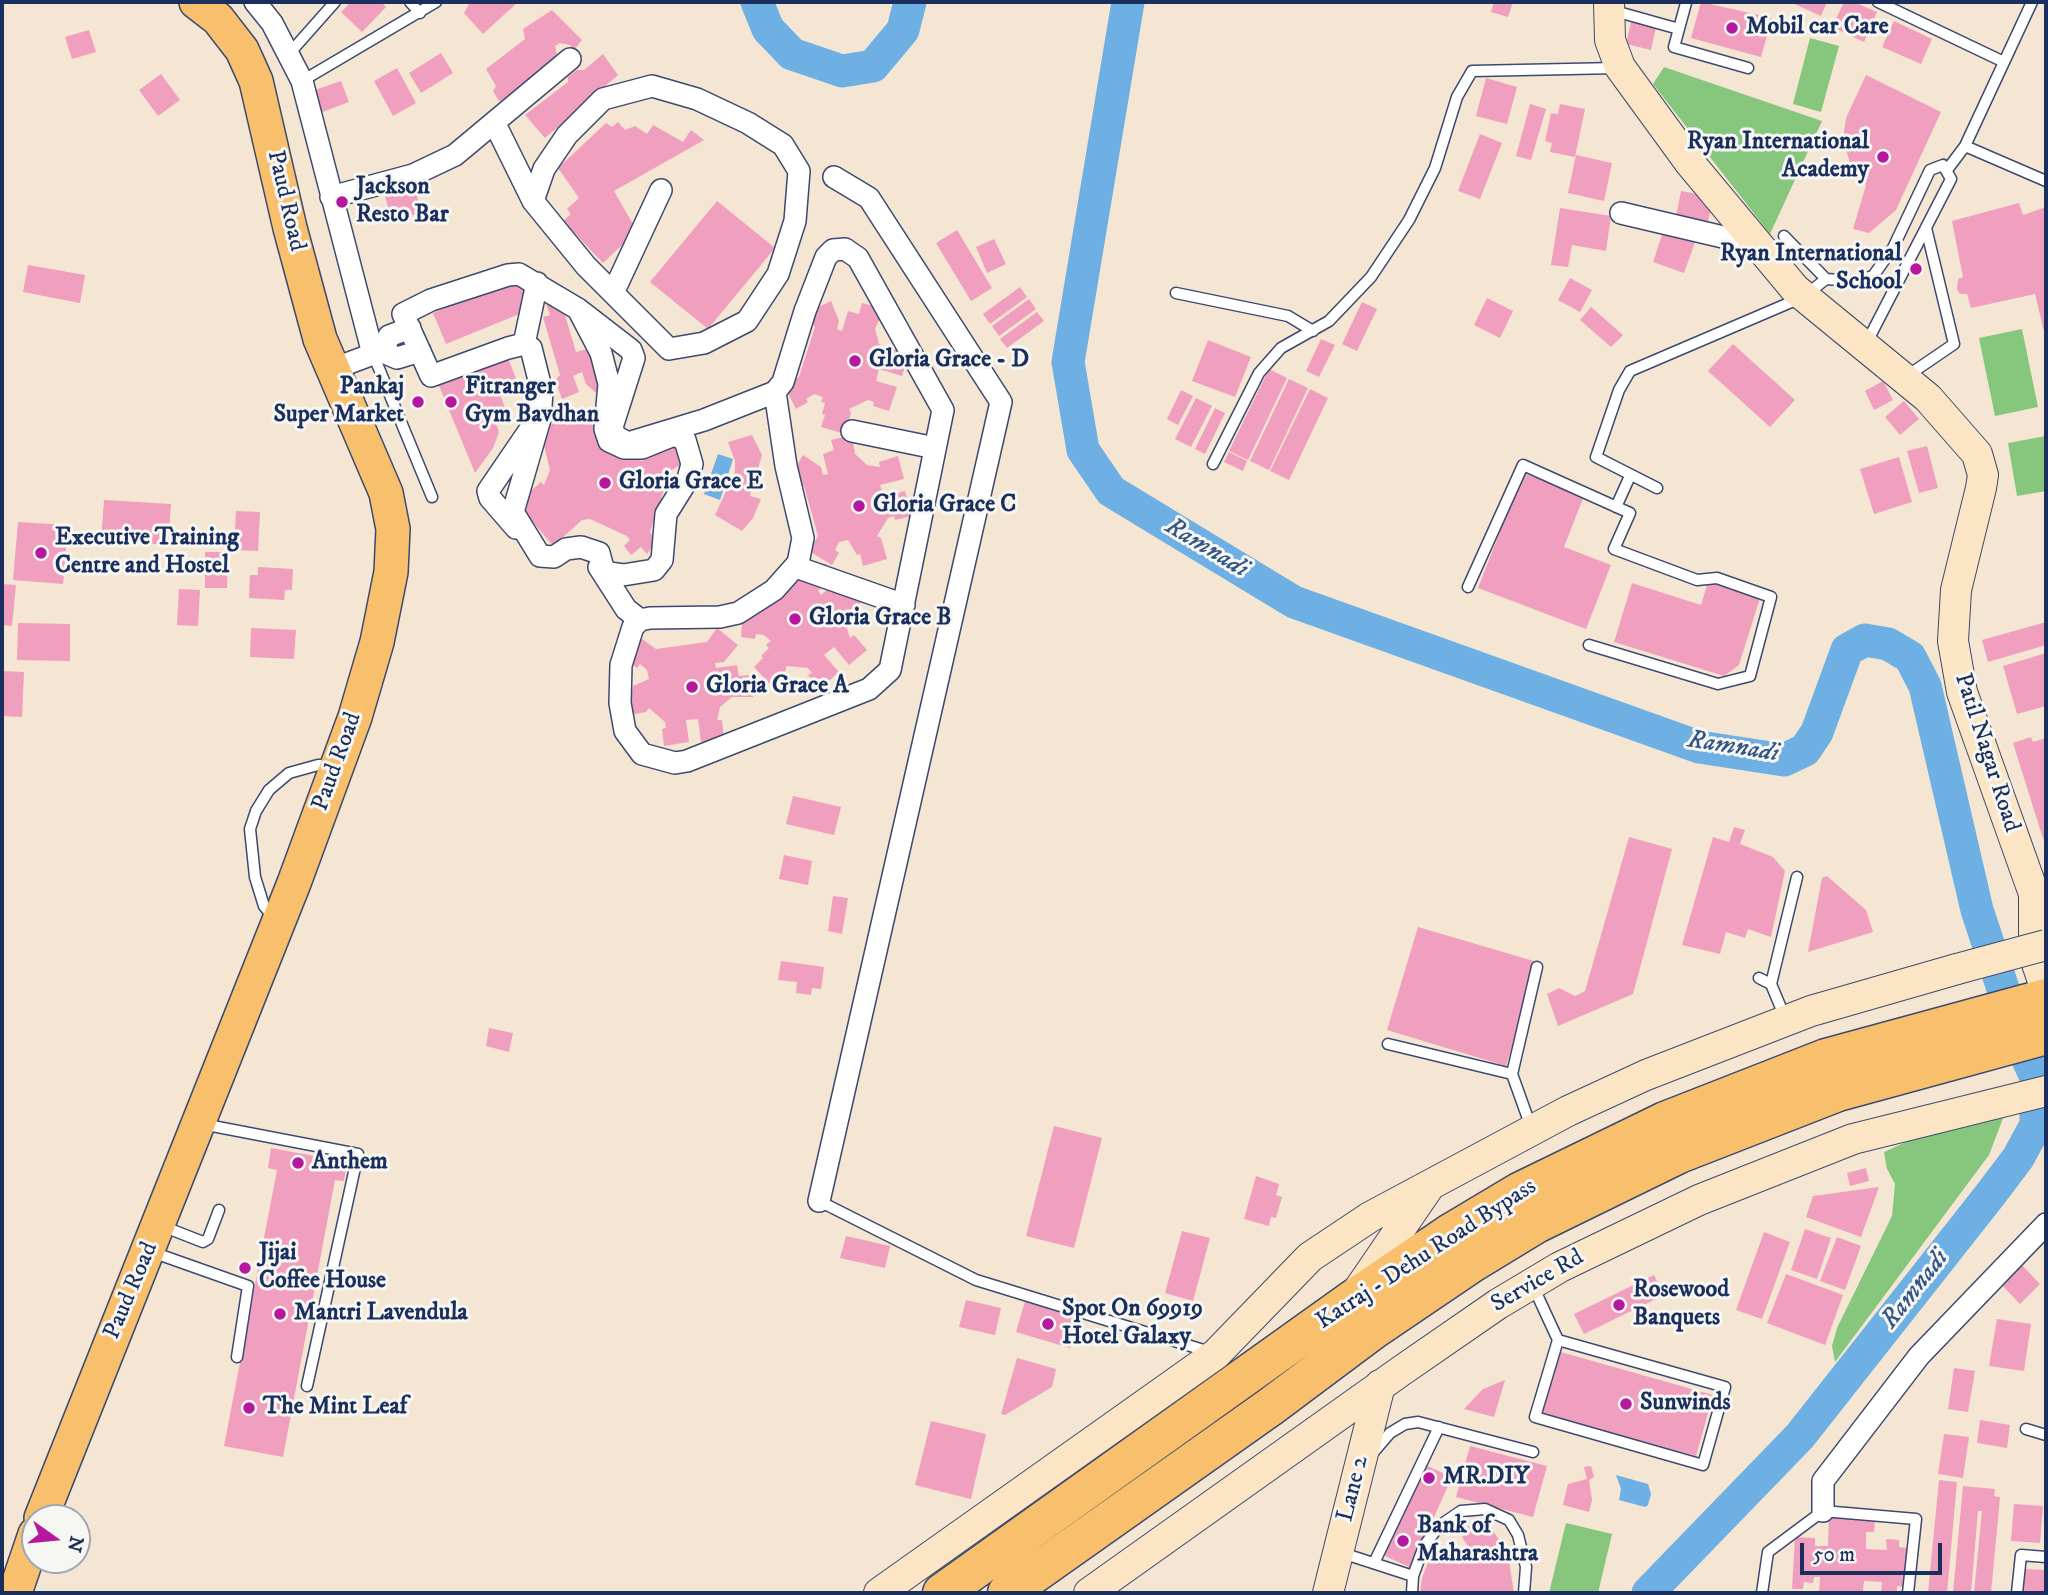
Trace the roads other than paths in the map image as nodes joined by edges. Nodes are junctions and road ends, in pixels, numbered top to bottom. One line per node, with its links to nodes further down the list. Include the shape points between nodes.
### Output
1 (196, 2): 40 (main road, Paud Road, via 218,19 242,50 256,81 290,228 320,339)
2 (255, 2): 12 (street)
3 (335, 2): 12 (lane)
4 (410, 2): 10 (lane)
5 (436, 2): 10 (lane)
6 (1878, 2): 14 (lane)
7 (2032, 2): 14 (lane)
8 (1686, 3): 11 (lane)
9 (1609, 6): 11 (lane); 15 (street, Patil Nagar Road, via 1610,40)
10 (420, 13): 17 (lane)
11 (1679, 29): 16 (lane, via 1674,47)
12 (289, 55): 17 (street)
13 (570, 59): 18 (street)
14 (2004, 62): 19 (lane)
15 (1620, 67): 28 (street, Patil Nagar Road, via 1690,163); 35 (lane, via 1472,71 1457,97 1435,169 1409,220 1371,277 1329,321)
16 (1748, 68)
17 (302, 81): 24 (street)
18 (495, 124): 24 (street, via 455,156 413,175); 25 (street)
19 (1965, 146): 20 (lane); 22 (lane)
20 (1947, 170): 27 (lane, via 1951,179); 30 (lane, via 1942,165 1930,170 1893,248 1873,276)
21 (834, 177): 75 (street, via 869,198 1001,401)
22 (2046, 181)
23 (661, 190): 31 (street)
24 (331, 197): 39 (street)
25 (533, 201): 31 (street); 31 (street, via 544,169 567,135 603,99 652,86 697,99 748,122 783,145 799,171 795,221 778,274 747,321 704,343 668,349)
26 (1621, 213): 28 (street)
27 (1926, 228): 37 (lane); 41 (lane, via 1954,344)
28 (1771, 240): 30 (street, Patil Nagar Road)
29 (537, 284): 33 (street); 34 (street, via 519,274 508,275 442,296 403,314); 36 (street)
30 (1815, 288): 37 (street, Patil Nagar Road); 47 (lane, via 1630,372 1596,453 1599,460)
31 (613, 293)
32 (1176, 293): 35 (lane, via 1288,316)
33 (578, 309): 42 (street, via 635,358 612,428 615,436 628,443); 43 (street, via 601,353 609,384 605,429 609,441 624,448 642,448 674,435 685,440 689,450 688,479 666,514 662,560 654,570 609,573 599,553 581,547 554,557 540,556 513,512)
34 (410, 328): 38 (street); 39 (street, via 389,336)
35 (1313, 331): 46 (lane, via 1281,348 1259,373)
36 (524, 344): 38 (street, via 438,376 431,376); 43 (street, via 531,348 542,392)
37 (1865, 345): 58 (street, Patil Nagar Road, via 1928,398 1971,444 1981,464 1981,488 1956,590 1953,641 1962,692)
38 (420, 351): 39 (street, via 397,358)
39 (378, 353): 40 (street); 49 (lane)
40 (333, 369): 56 (main road, Paud Road, via 386,493 393,529 391,572 377,642)
41 (1910, 374)
42 (775, 392): 45 (street, via 783,382 827,257 834,250 845,249 858,258 939,401 943,411); 51 (street, via 803,538)
43 (540, 419): 54 (street, via 489,485 490,498 538,559 555,561 577,551 595,557 626,609)
44 (852, 431): 45 (street)
45 (934, 447): 53 (street)
46 (1213, 464)
47 (1630, 476): 48 (lane); 50 (lane)
48 (1657, 488)
49 (432, 497)
50 (1616, 507): 52 (lane, via 1523,465); 55 (lane, via 1630,513 1614,549 1696,580 1717,578 1772,597 1750,676 1718,684)
51 (796, 567): 53 (street); 54 (street, via 758,603 738,613)
52 (1468, 587)
53 (904, 604): 54 (street, via 890,670 869,689 675,763 642,754 625,731 621,665 626,642)
54 (640, 620)
55 (1589, 645)
56 (337, 765): 59 (main road, Paud Road); 59 (lane, via 318,765 289,774 269,790 256,811 250,829 255,877 264,906)
57 (1797, 877): 63 (lane)
58 (2040, 901): 64 (street, Patil Nagar Road, via 2034,955)
59 (278, 922): 72 (main road, Paud Road)
60 (2046, 945): 66 (street, bridge)
61 (1537, 967): 70 (lane)
62 (1759, 978): 63 (lane)
63 (1771, 984): 66 (lane)
64 (2046, 990)
65 (2046, 998): 68 (highway, Katraj - Dehu Road Bypass)
66 (1786, 1020): 73 (street, via 1646,1075)
67 (2046, 1035): 68 (highway, Katraj - Dehu Road Bypass)
68 (1972, 1036): 80 (highway, Katraj - Dehu Road Bypass, via 1826,1058 1665,1121 1519,1192); 101 (highway, Katraj - Dehu Road Bypass, via 1642,1171 1536,1224 1373,1330)
69 (1388, 1044): 70 (lane)
70 (1512, 1074): 73 (lane)
71 (2046, 1091): 79 (street, Service Rd, via 1853,1139 1626,1233)
72 (199, 1124): 78 (main road, Paud Road); 84 (lane, via 358,1154)
73 (1531, 1130): 74 (street)
74 (1430, 1185): 80 (street); 82 (street, via 1310,1257)
75 (819, 1200): 82 (lane, via 976,1280)
76 (219, 1209): 78 (lane, via 203,1242)
77 (2046, 1224): 92 (street, via 1911,1367 1823,1481)
78 (155, 1238): 83 (lane, via 248,1286); 91 (main road, Paud Road)
79 (1531, 1284): 81 (lane); 85 (street, Service Rd)
80 (1352, 1300): 100 (highway, Katraj - Dehu Road Bypass)
81 (1558, 1340): 81 (lane, via 1725,1387 1703,1465 1535,1417)
82 (1216, 1354): 99 (street)
83 (237, 1357)
84 (307, 1385)
85 (1380, 1385): 90 (street, Lane 2); 102 (street, Service Rd)
86 (1439, 1427): 89 (lane); 90 (lane, via 1405,1424 1390,1433); 95 (lane)
87 (2026, 1429): 88 (lane)
88 (2046, 1435)
89 (1534, 1452)
90 (1359, 1470): 93 (street, Lane 2)
91 (46, 1504)
92 (1823, 1511): 106 (lane, via 1768,1552); 107 (lane, via 1916,1518)
93 (1338, 1552): 95 (lane); 103 (street, Lane 2)
94 (2046, 1557): 108 (lane, via 2021,1555)
95 (1374, 1563): 97 (lane)
96 (21, 1574): 98 (main road)
97 (1413, 1576): 104 (lane); 105 (lane, via 1424,1546 1439,1525 1461,1511 1485,1509 1509,1520 1518,1535 1526,1567)
98 (15, 1593)
99 (879, 1593)
100 (942, 1593)
101 (1007, 1593)
102 (1088, 1593)
103 (1328, 1593)
104 (1412, 1593)
105 (1524, 1593)
106 (1762, 1593)
107 (1908, 1593)
108 (2017, 1593)

